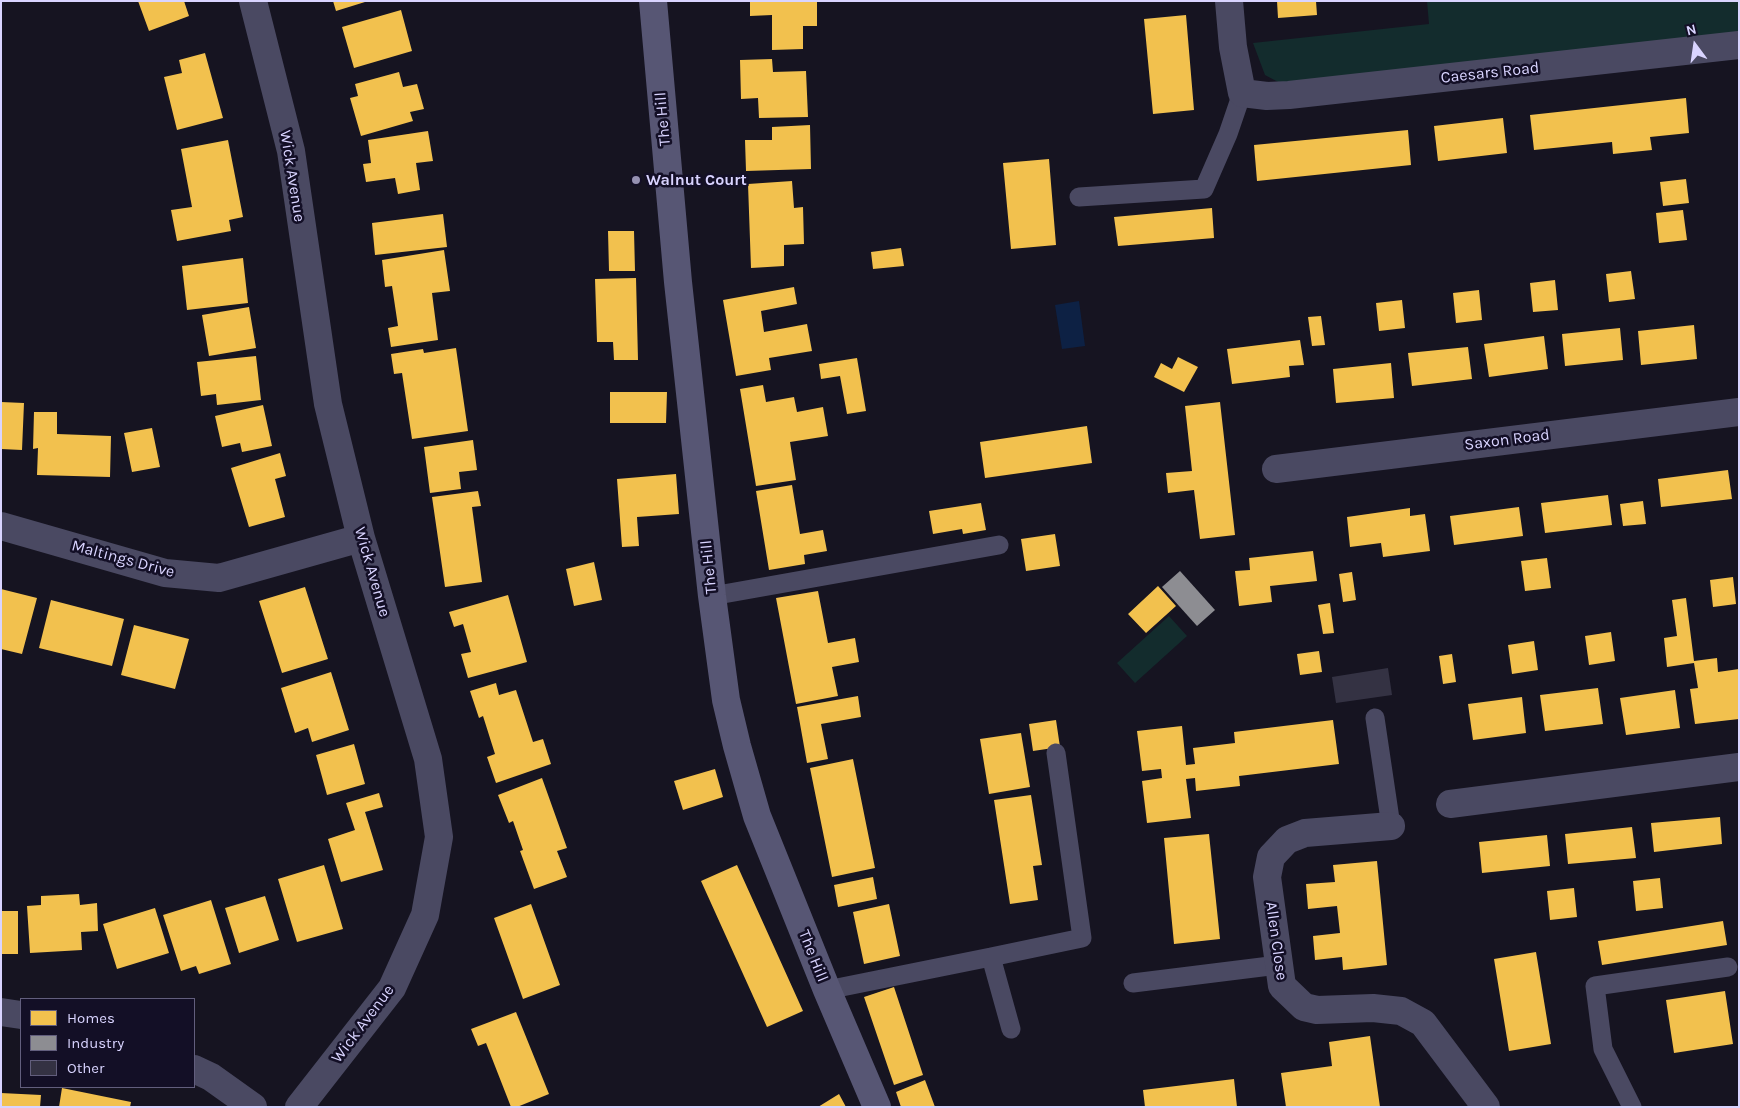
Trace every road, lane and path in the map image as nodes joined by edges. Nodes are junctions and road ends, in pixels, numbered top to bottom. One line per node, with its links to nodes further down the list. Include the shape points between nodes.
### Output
1 (253, 1): 10 (street, Wick Avenue, via 291,151 328,404)
2 (653, 1): 12 (main road, The Hill, via 678,282)
3 (1229, 1): 5 (street, via 1233,47)
4 (1739, 47): 5 (street, Caesars Road, via 1289,95)
5 (1242, 92): 6 (lane, via 1204,189)
6 (1079, 197)
7 (1739, 412): 8 (street, Saxon Road)
8 (1276, 469)
9 (1, 526): 10 (street, Maltings Drive, via 165,573 219,578)
10 (361, 538): 28 (street, Wick Avenue, via 428,759 439,837 425,915 392,988)
11 (999, 546): 12 (lane)
12 (712, 596): 22 (main road, The Hill, via 726,700 757,816)
13 (1375, 718): 17 (lane)
14 (1056, 753): 18 (lane, via 1082,938)
15 (1739, 767): 16 (street)
16 (1450, 804)
17 (1391, 826): 19 (street, Allen Close, via 1305,833 1287,840 1271,857 1267,877)
18 (992, 957): 22 (lane); 25 (lane)
19 (1278, 965): 21 (lane); 30 (street, Allen Close, via 1282,986 1304,1007 1401,1011 1423,1023)
20 (1728, 967): 31 (lane, via 1595,986 1603,1049)
21 (1133, 983)
22 (827, 990): 29 (main road, The Hill)
23 (1, 1012): 24 (street)
24 (20, 1015)
25 (1011, 1029)
26 (195, 1069): 27 (street)
27 (253, 1107)
28 (299, 1107)
29 (877, 1107)
30 (1486, 1107)
31 (1632, 1107)

